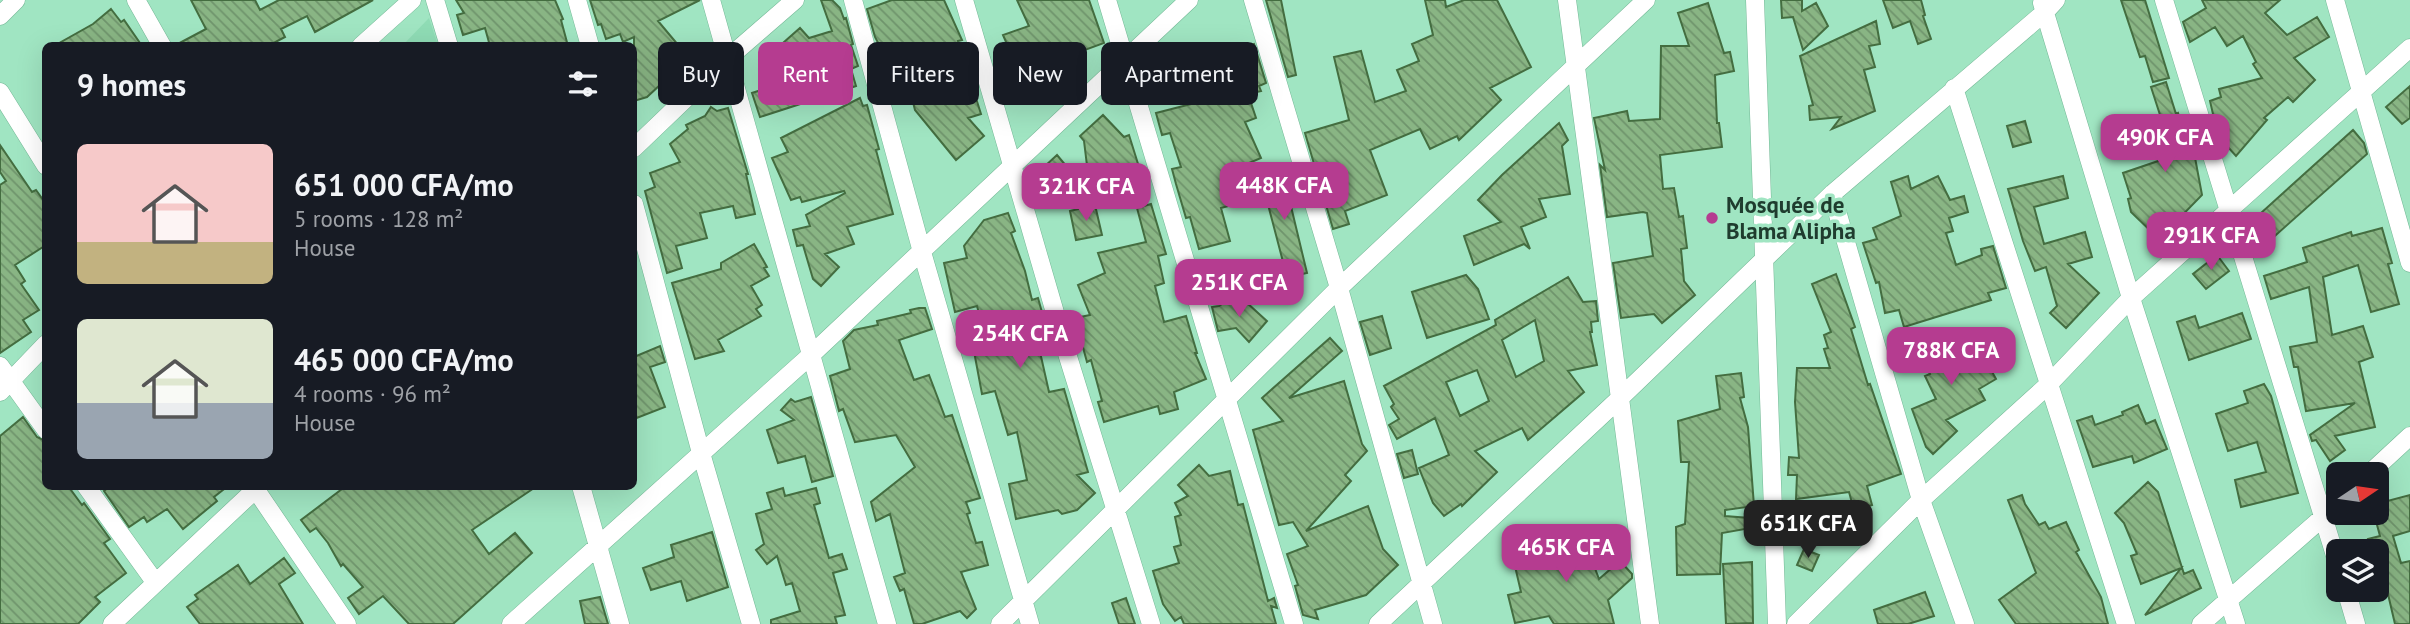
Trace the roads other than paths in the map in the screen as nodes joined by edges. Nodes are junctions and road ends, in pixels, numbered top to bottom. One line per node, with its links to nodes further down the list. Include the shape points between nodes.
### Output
1 (16, 0): 19 (street)
2 (136, 0): 20 (street)
3 (412, 0): 21 (street)
4 (435, 0): 22 (street)
5 (577, 0): 23 (street)
6 (711, 0): 24 (street)
7 (795, 0): 27 (street)
8 (853, 0): 43 (street)
9 (964, 0): 39 (street)
10 (1107, 0): 25 (street)
11 (1189, 0): 26 (street)
12 (1253, 0): 46 (street)
13 (1567, 0): 29 (street)
14 (1646, 0): 29 (street)
15 (1755, 0): 44 (street)
16 (2164, 0): 41 (street)
17 (2335, 0): 33 (street)
18 (2047, 4): 31 (street); 47 (street)
19 (0, 16)
20 (160, 42)
21 (365, 42)
22 (448, 42)
23 (589, 42)
24 (722, 42)
25 (1119, 42)
26 (1144, 42)
27 (744, 44)
28 (2410, 48): 33 (street)
29 (1576, 68): 46 (street); 53 (street)
30 (1101, 82): 39 (street)
31 (1954, 88): 40 (street); 51 (street)
32 (0, 92): 38 (street)
33 (2363, 92): 41 (street); 45 (street)
34 (679, 105): 37 (street)
35 (740, 105): 49 (street)
36 (1138, 105): 52 (street)
37 (637, 145)
38 (42, 160)
39 (1011, 167): 43 (street); 63 (street)
40 (1832, 194): 44 (street); 62 (street)
41 (2230, 209): 47 (street); 65 (street)
42 (637, 215): 56 (street)
43 (922, 252): 49 (street); 71 (street)
44 (1765, 257): 53 (street); 86 (street)
45 (2410, 263)
46 (1339, 288): 52 (street); 69 (street)
47 (2131, 298): 51 (street); 70 (street)
48 (42, 347): 50 (street)
49 (811, 355): 56 (street); 78 (street)
50 (3, 380): 54 (street)
51 (2048, 385): 62 (street); 89 (street)
52 (1227, 399): 63 (street); 82 (street)
53 (1619, 399): 69 (street); 85 (street)
54 (42, 425)
55 (2410, 436): 57 (street)
56 (701, 453): 67 (street); 77 (street)
57 (2383, 462)
58 (89, 490): 68 (street)
59 (256, 490): 68 (street)
60 (259, 490): 74 (street)
61 (582, 490): 67 (street)
62 (1920, 500): 87 (street); 88 (street)
63 (1116, 508): 71 (street); 81 (street)
64 (2326, 515): 65 (street)
65 (2323, 518): 66 (street); 70 (street)
66 (2330, 539)
67 (599, 546): 75 (street); 76 (street)
68 (155, 582): 73 (street)
69 (1421, 583): 83 (street); 84 (street)
70 (2229, 600): 90 (street); 91 (street)
71 (1023, 601): 79 (street); 80 (street)
72 (2350, 602): 92 (street)
73 (112, 624)
74 (347, 624)
75 (511, 624)
76 (620, 624)
77 (751, 624)
78 (887, 624)
79 (1000, 624)
80 (1030, 624)
81 (1150, 624)
82 (1294, 624)
83 (1378, 624)
84 (1433, 624)
85 (1650, 624)
86 (1777, 624)
87 (1796, 624)
88 (1965, 624)
89 (2126, 624)
90 (2201, 624)
91 (2236, 624)
92 (2356, 624)

